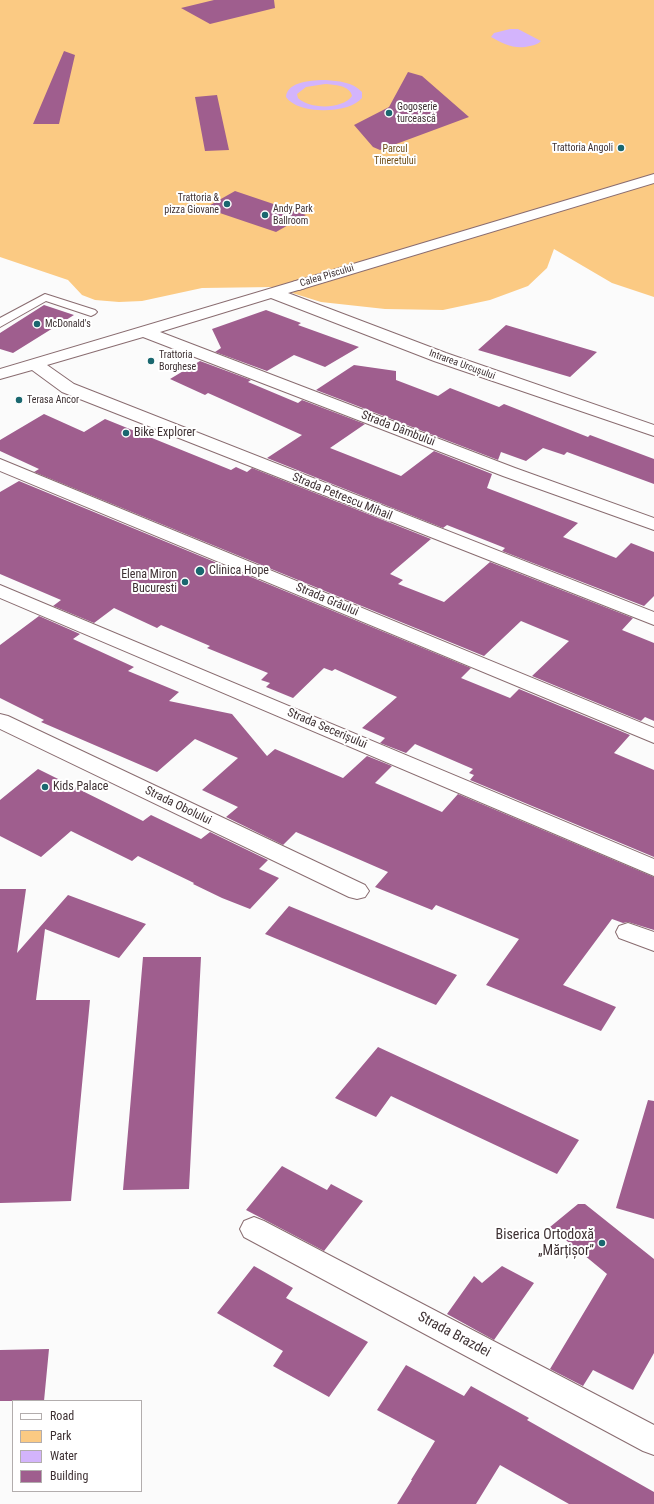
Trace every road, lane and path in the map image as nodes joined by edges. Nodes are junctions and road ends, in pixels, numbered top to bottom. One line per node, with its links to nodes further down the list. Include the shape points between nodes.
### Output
1 (654, 178): 2 (street, Calea Piscului)
2 (272, 293): 5 (street, Calea Piscului); 8 (street, Intrarea Urcușului, via 440,357)
3 (91, 312): 4 (lane, via 45,297)
4 (0, 323)
5 (143, 331): 6 (street, Calea Piscului); 10 (street, Strada Dâmbului, via 509,472)
6 (35, 364): 7 (street, Calea Piscului); 12 (street, Strada Petrescu Mihail, via 68,388)
7 (0, 374)
8 (654, 432)
9 (0, 464): 14 (street, Strada Grâului)
10 (654, 524)
11 (0, 591): 15 (street, Strada Secerișului)
12 (654, 620)
13 (1, 725): 16 (street, Strada Obolului)
14 (654, 736)
15 (654, 868)
16 (357, 891)
17 (628, 932): 18 (street)
18 (654, 942)
19 (254, 1229): 20 (street, Strada Brazdei)
20 (654, 1441)

